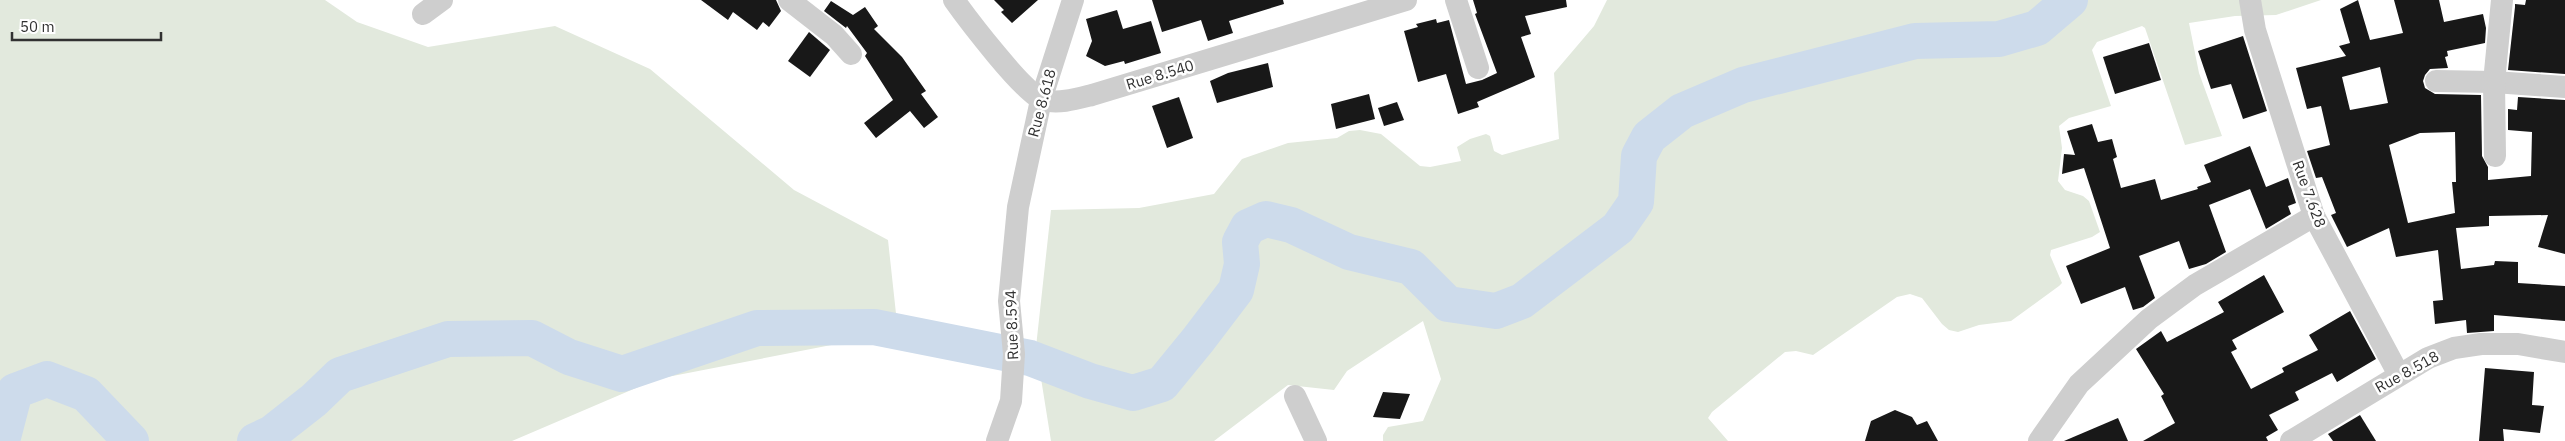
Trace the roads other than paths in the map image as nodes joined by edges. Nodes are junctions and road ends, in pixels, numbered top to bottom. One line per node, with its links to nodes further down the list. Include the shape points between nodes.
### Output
1 (442, 0): 9 (street)
2 (789, 0): 10 (street, via 834,35)
3 (954, 0): 15 (street, via 1008,68)
4 (1073, 0): 15 (street, Rue 8.618)
5 (1406, 0): 15 (street, Rue 8.540, via 1092,95 1061,102)
6 (1456, 0): 11 (street)
7 (2250, 0): 18 (street, Rue 7.628, via 2256,30)
8 (2502, 0): 13 (street)
9 (423, 14)
10 (851, 54)
11 (1478, 68)
12 (2436, 82): 13 (street)
13 (2494, 82): 14 (street); 16 (street)
14 (2565, 87)
15 (1041, 100): 17 (street, Rue 8.618)
16 (2495, 156)
17 (1018, 207): 22 (street, Rue 8.594, via 1009,301 1014,354 1011,401)
18 (2314, 216): 20 (street, Rue 7.628); 24 (street, via 2194,285 2149,319 2079,384)
19 (2565, 352): 20 (street, Rue 8.518, via 2518,344 2481,344 2454,348 2428,358)
20 (2400, 375): 25 (street, Rue 8.518)
21 (1295, 396): 23 (street)
22 (997, 441)
23 (1316, 441)
24 (2039, 441)
25 (2291, 441)

